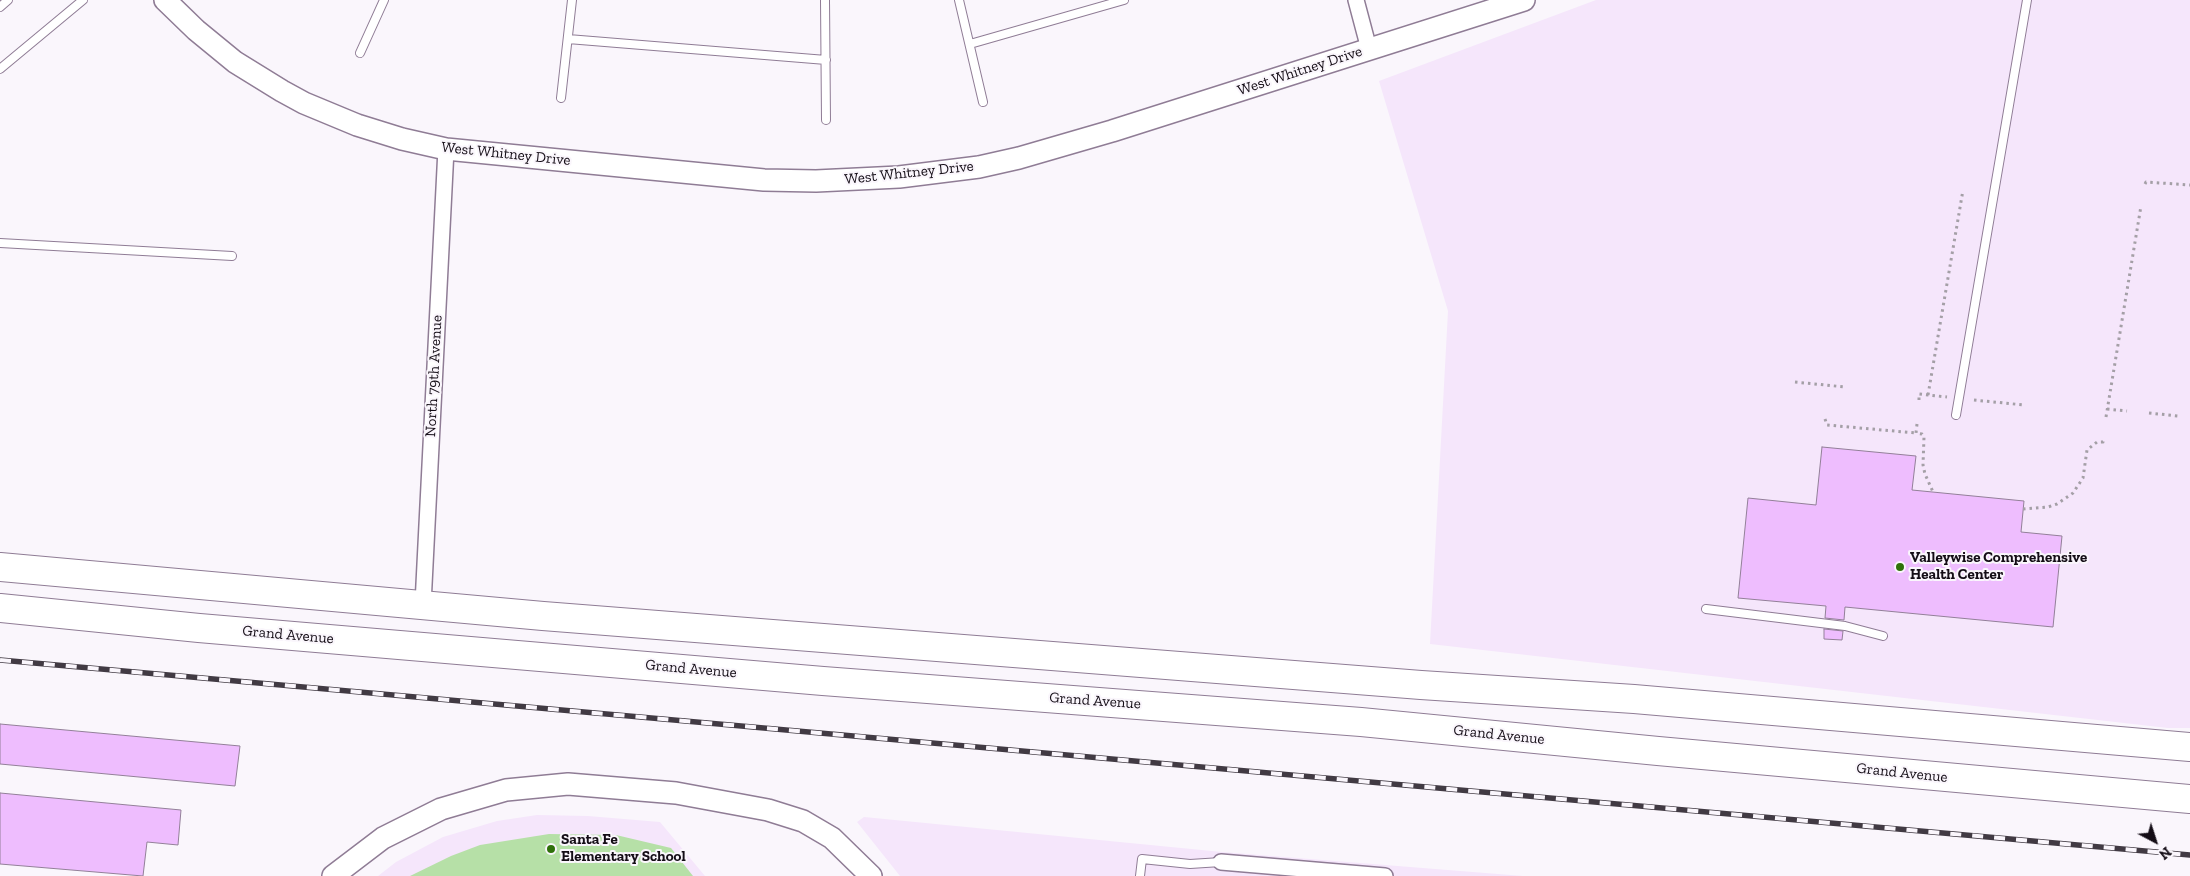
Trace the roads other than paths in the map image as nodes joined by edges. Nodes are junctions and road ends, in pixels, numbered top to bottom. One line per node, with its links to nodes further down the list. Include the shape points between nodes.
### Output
1 (8, 0): 12 (lane)
2 (83, 0): 18 (lane)
3 (165, 0): 22 (street, West Whitney Drive, via 235,62 304,103 357,125)
4 (384, 0): 16 (lane)
5 (572, 0): 13 (lane)
6 (825, 0): 17 (lane)
7 (960, 0): 14 (lane)
8 (1124, 0): 14 (lane)
9 (1356, 0): 15 (street)
10 (1524, 0): 15 (street, West Whitney Drive)
11 (2027, 0): 25 (lane)
12 (0, 7)
13 (568, 39): 17 (lane); 19 (lane)
14 (970, 44): 20 (lane)
15 (1369, 50): 22 (street, West Whitney Drive, via 1064,146 979,166 899,177 764,180)
16 (360, 53)
17 (826, 60): 21 (lane)
18 (0, 69)
19 (561, 98)
20 (983, 102)
21 (826, 120)
22 (446, 149): 27 (street, North 79th Avenue)
23 (0, 243): 24 (lane)
24 (232, 256)
25 (1956, 415)
26 (0, 567): 27 (highway)
27 (423, 604): 31 (highway, via 1401,684 1644,699)
28 (0, 608): 32 (highway, Grand Avenue, via 823,681 1361,722)
29 (1706, 610): 30 (lane, via 1846,626)
30 (1883, 636)
31 (2190, 746)
32 (2190, 799)
33 (1221, 862): 36 (lane, via 1190,864 1142,859); 37 (street)
34 (333, 876): 35 (street, via 383,838 441,810 506,790 568,784 676,793 768,810 803,822 832,838)
35 (871, 876)
36 (1140, 876)
37 (1385, 876)

